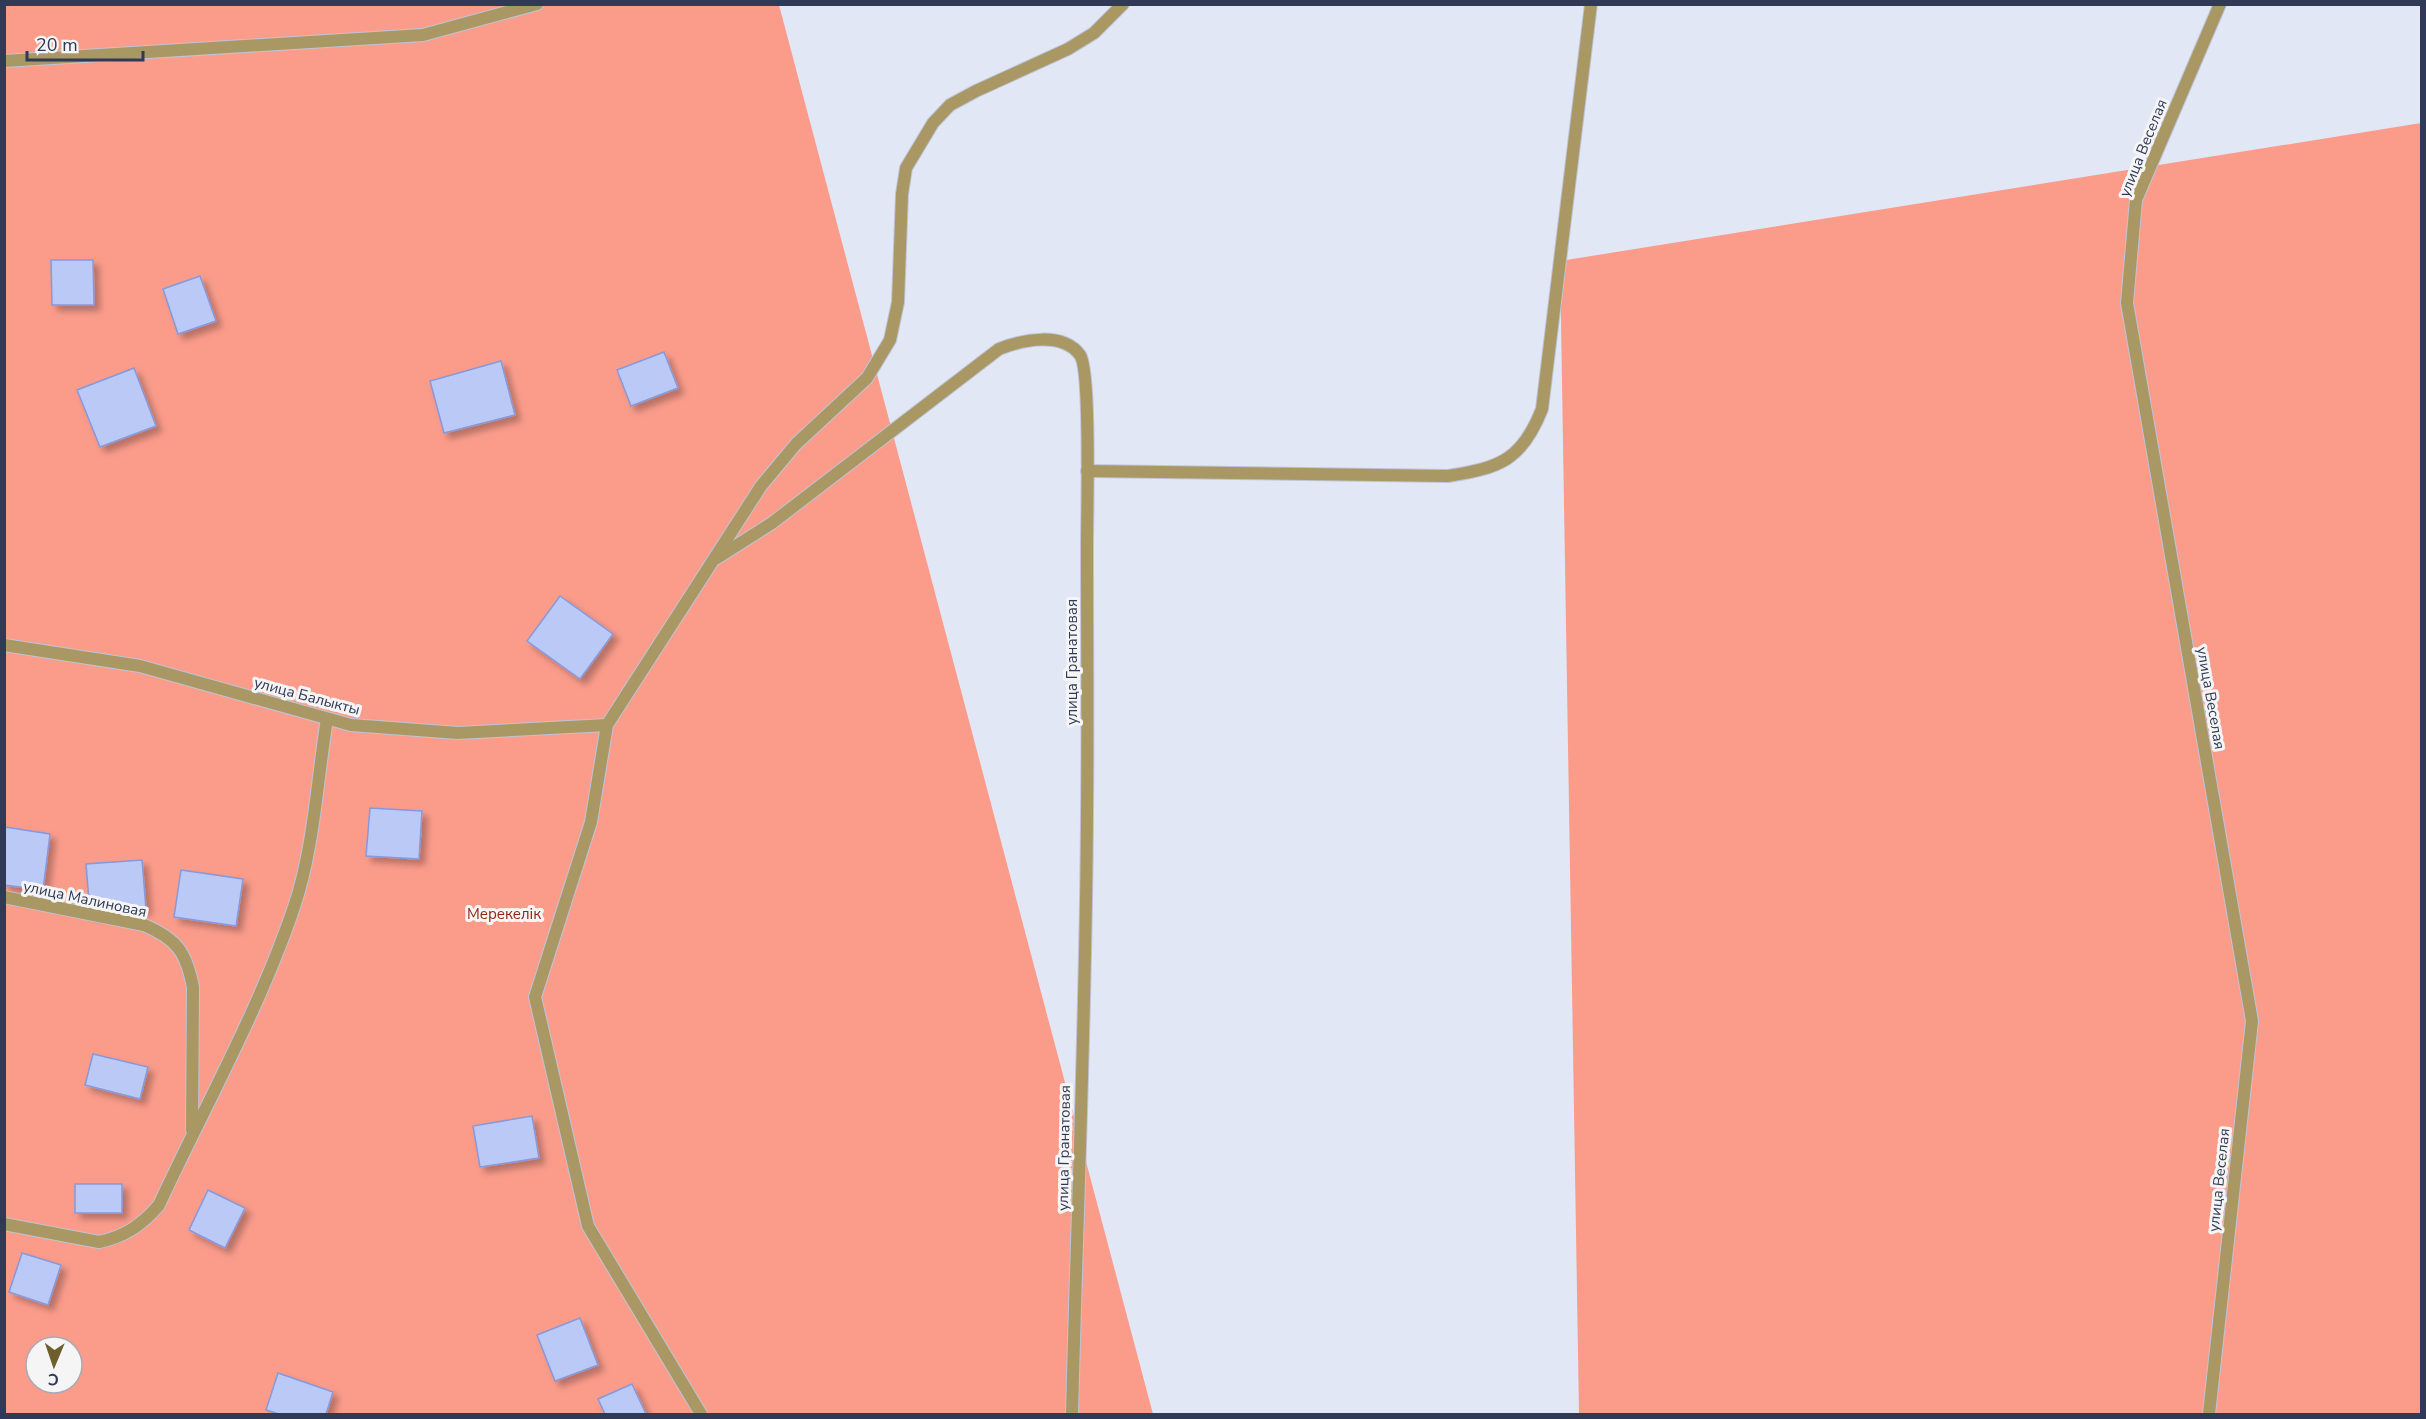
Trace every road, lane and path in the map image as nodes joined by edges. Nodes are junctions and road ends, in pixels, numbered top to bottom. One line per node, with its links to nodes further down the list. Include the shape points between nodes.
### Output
1 (537, 4): 5 (street, via 423,35)
2 (1123, 4): 7 (street, via 1077,44 959,100 933,123 906,168 898,302 890,340 867,378 777,465)
3 (1591, 4): 6 (street, via 1542,409 1523,447 1503,462 1448,476)
4 (2220, 4): 16 (street, улица Веселая, via 2136,200 2127,303 2252,1021)
5 (4, 61)
6 (1087, 471): 7 (street, улица Гранатовая, via 1085,377 1080,355 1071,347 1045,339 1016,343 999,349 772,523); 15 (street, улица Гранатовая, via 1088,818)
7 (711, 562): 10 (street)
8 (4, 645): 9 (street, улица Балыкты, via 140,666)
9 (327, 719): 10 (street, улица Балыкты, via 351,725 458,733); 12 (street, via 295,904 273,963)
10 (607, 725): 14 (street, via 591,822 535,997 588,1226)
11 (4, 897): 12 (street, улица Малиновая, via 144,925 166,934 180,948 189,965 193,987)
12 (192, 1134): 13 (street, via 159,1205 146,1220 114,1239 76,1240)
13 (4, 1224)
14 (701, 1414)
15 (1072, 1414)
16 (2210, 1414)

